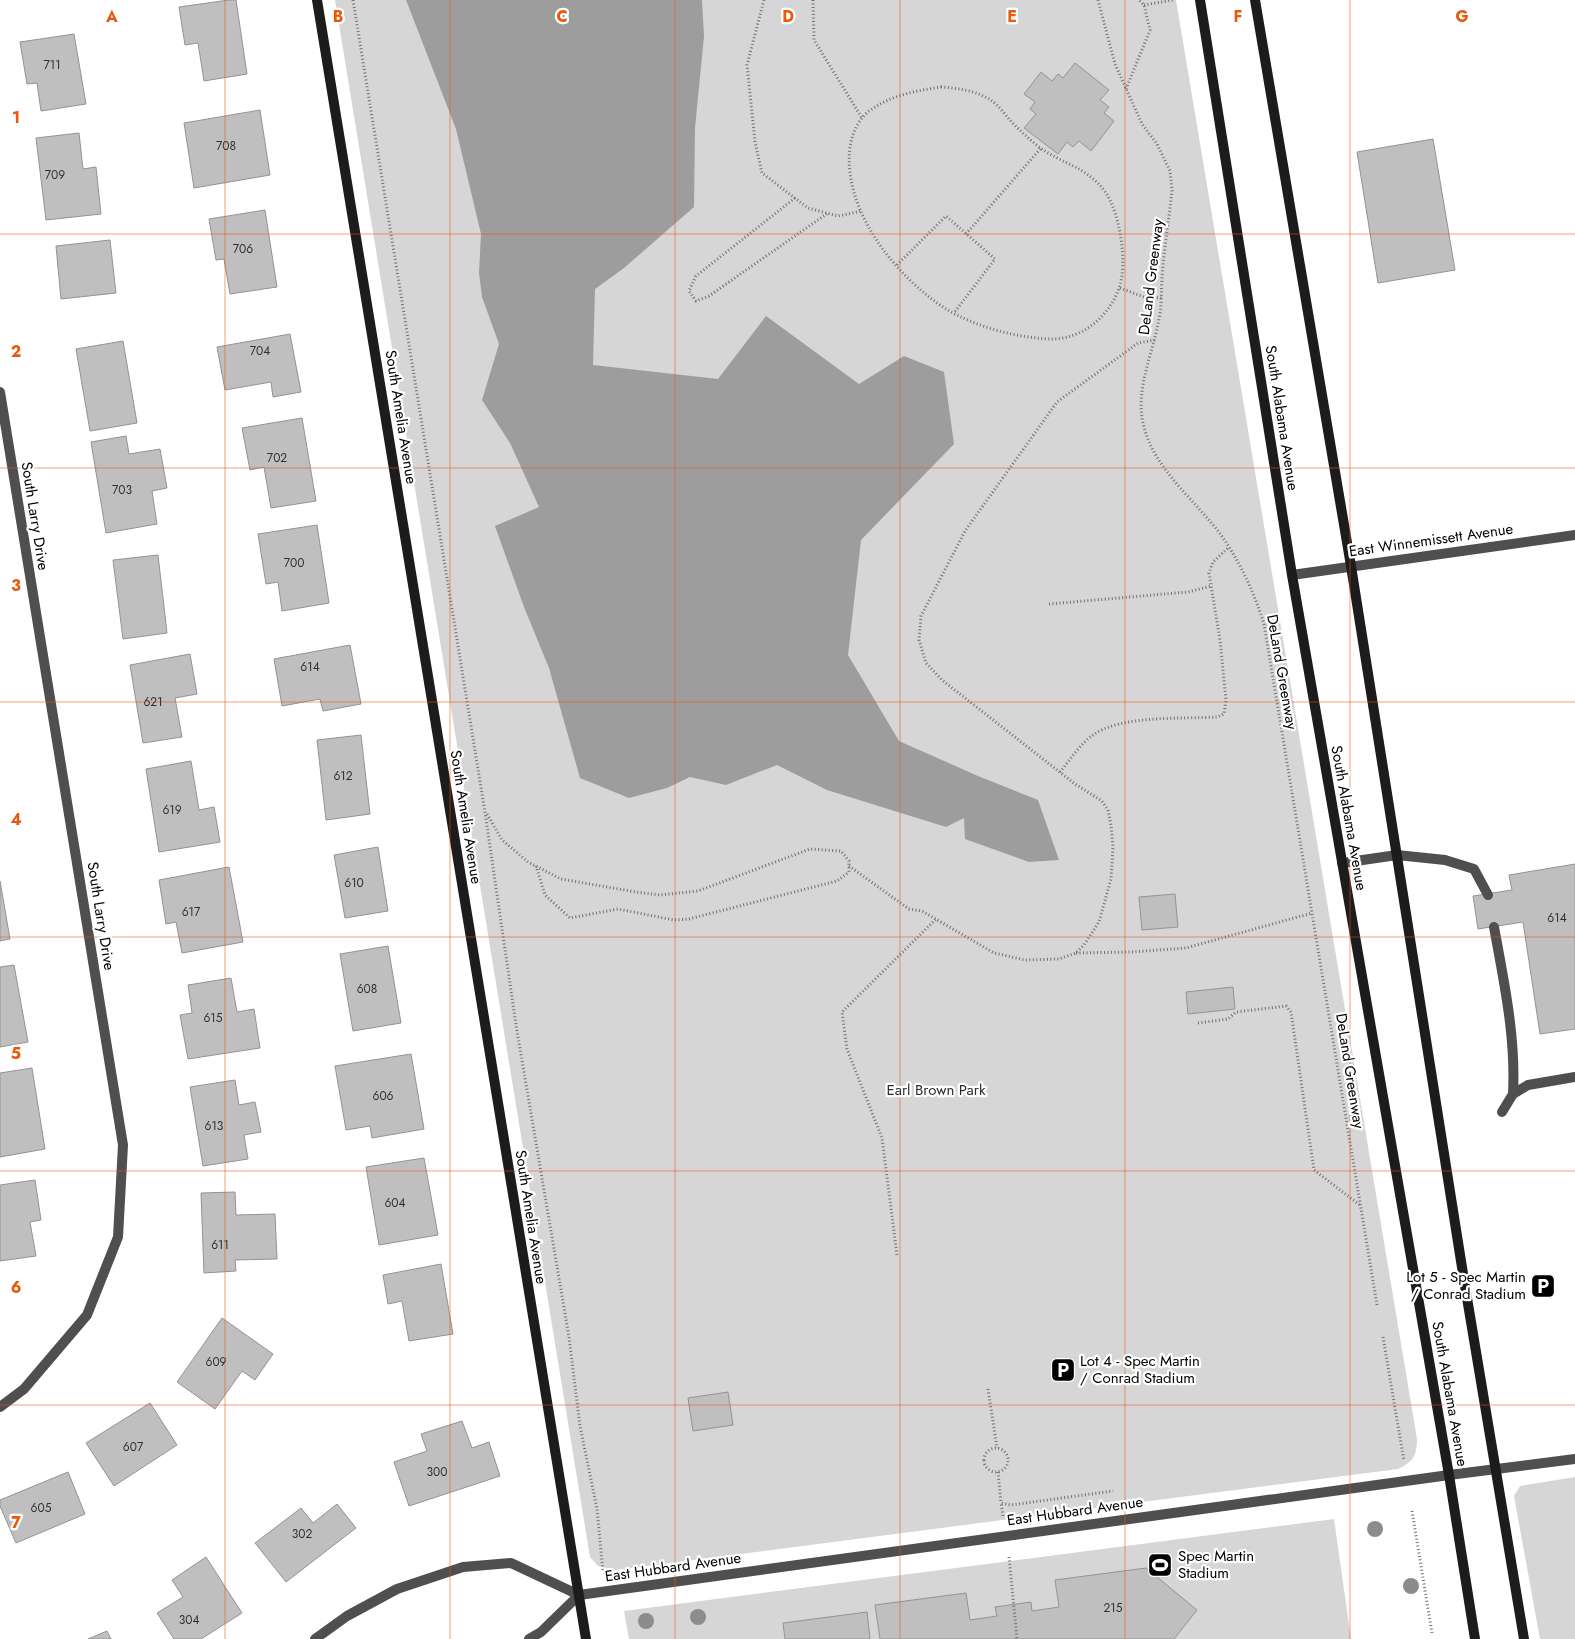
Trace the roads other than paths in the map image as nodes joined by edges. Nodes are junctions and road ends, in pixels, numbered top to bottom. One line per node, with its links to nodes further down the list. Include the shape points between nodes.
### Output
1 (317, 0): 19 (street, South Amelia Avenue)
2 (1200, 0): 7 (street, South Alabama Avenue)
3 (1255, 0): 6 (street, South Alabama Avenue)
4 (0, 392): 15 (street, South Larry Drive, via 123,1145 118,1237 87,1315 24,1389)
5 (1575, 535): 6 (street, East Winnemissett Avenue)
6 (1351, 566): 7 (street, East Winnemissett Avenue); 8 (street, South Alabama Avenue)
7 (1292, 575): 9 (street, South Alabama Avenue)
8 (1396, 856): 9 (street); 10 (street, via 1445,860 1474,869); 17 (street, South Alabama Avenue)
9 (1342, 863): 18 (street, South Alabama Avenue)
10 (1488, 895)
11 (1494, 927): 13 (street, via 1515,1063)
12 (1575, 1077): 13 (street, via 1528,1085)
13 (1513, 1094): 14 (street)
14 (1502, 1112)
15 (0, 1407)
16 (1575, 1459): 17 (street, East Hubbard Avenue)
17 (1495, 1470): 18 (street, East Hubbard Avenue); 24 (street, South Alabama Avenue)
18 (1449, 1475): 19 (street, East Hubbard Avenue); 23 (street, South Alabama Avenue)
19 (578, 1595): 20 (street, via 511,1563 463,1567 397,1589 347,1616); 21 (street, via 542,1632); 22 (street, South Amelia Avenue)
20 (315, 1639)
21 (529, 1639)
22 (586, 1639)
23 (1475, 1639)
24 (1524, 1639)

